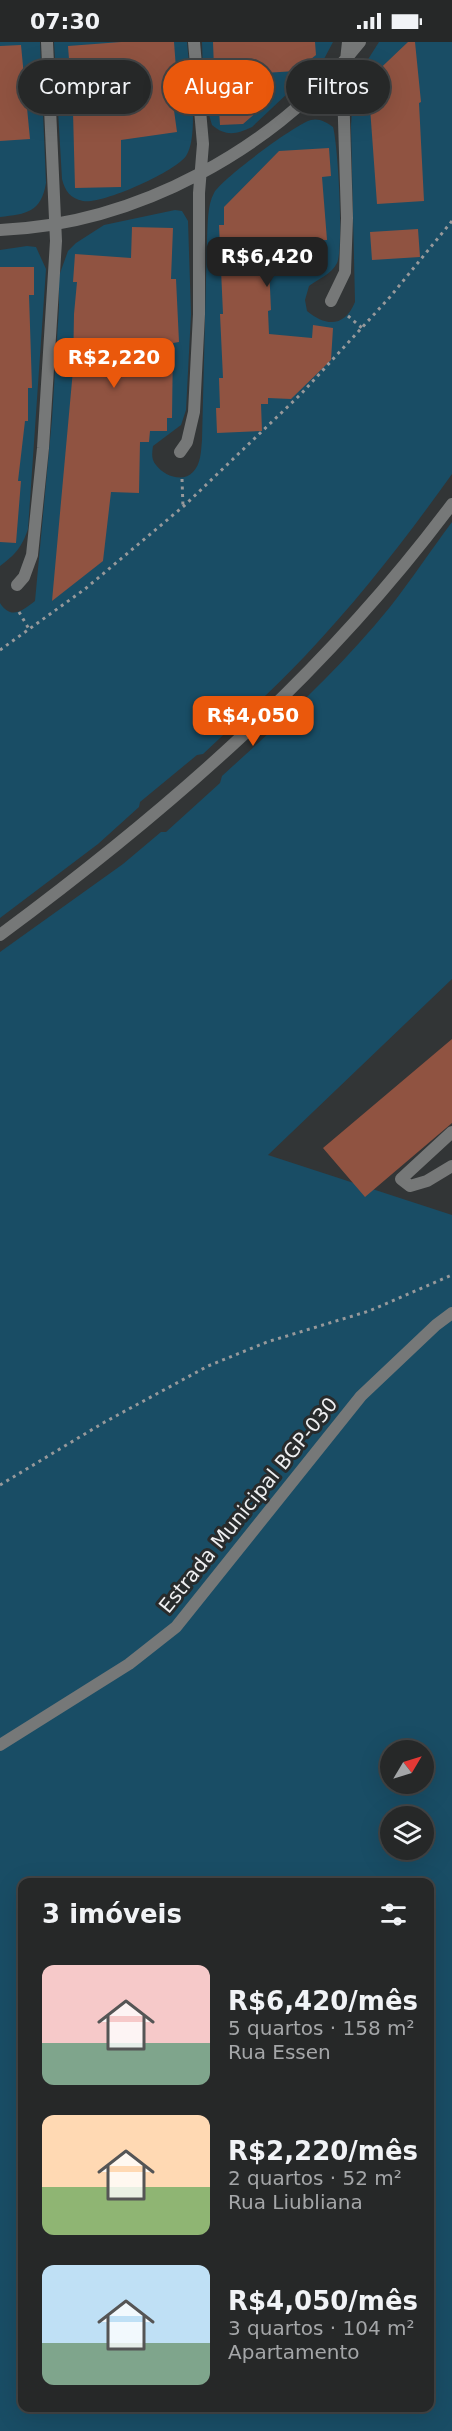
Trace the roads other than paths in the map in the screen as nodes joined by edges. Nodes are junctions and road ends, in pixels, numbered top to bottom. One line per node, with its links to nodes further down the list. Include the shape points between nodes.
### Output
1 (47, 42): 7 (street)
2 (194, 42): 6 (street)
3 (348, 42): 5 (street)
4 (360, 42): 5 (street)
5 (347, 58): 6 (street, via 297,109); 9 (street, via 343,88 345,272)
6 (202, 172): 7 (street, via 107,211); 10 (street, via 194,412 187,442)
7 (55, 225): 8 (street); 12 (street, via 43,448 32,555)
8 (0, 230)
9 (332, 301)
10 (180, 452)
11 (452, 504): 13 (street, via 376,598 294,688 124,841)
12 (17, 585)
13 (0, 935)
14 (452, 1132): 15 (street, via 401,1179 410,1186)
15 (452, 1167)
16 (452, 1313): 17 (street, Estrada Municipal BGP-030, via 361,1395 176,1627 129,1664)
17 (0, 1745)

